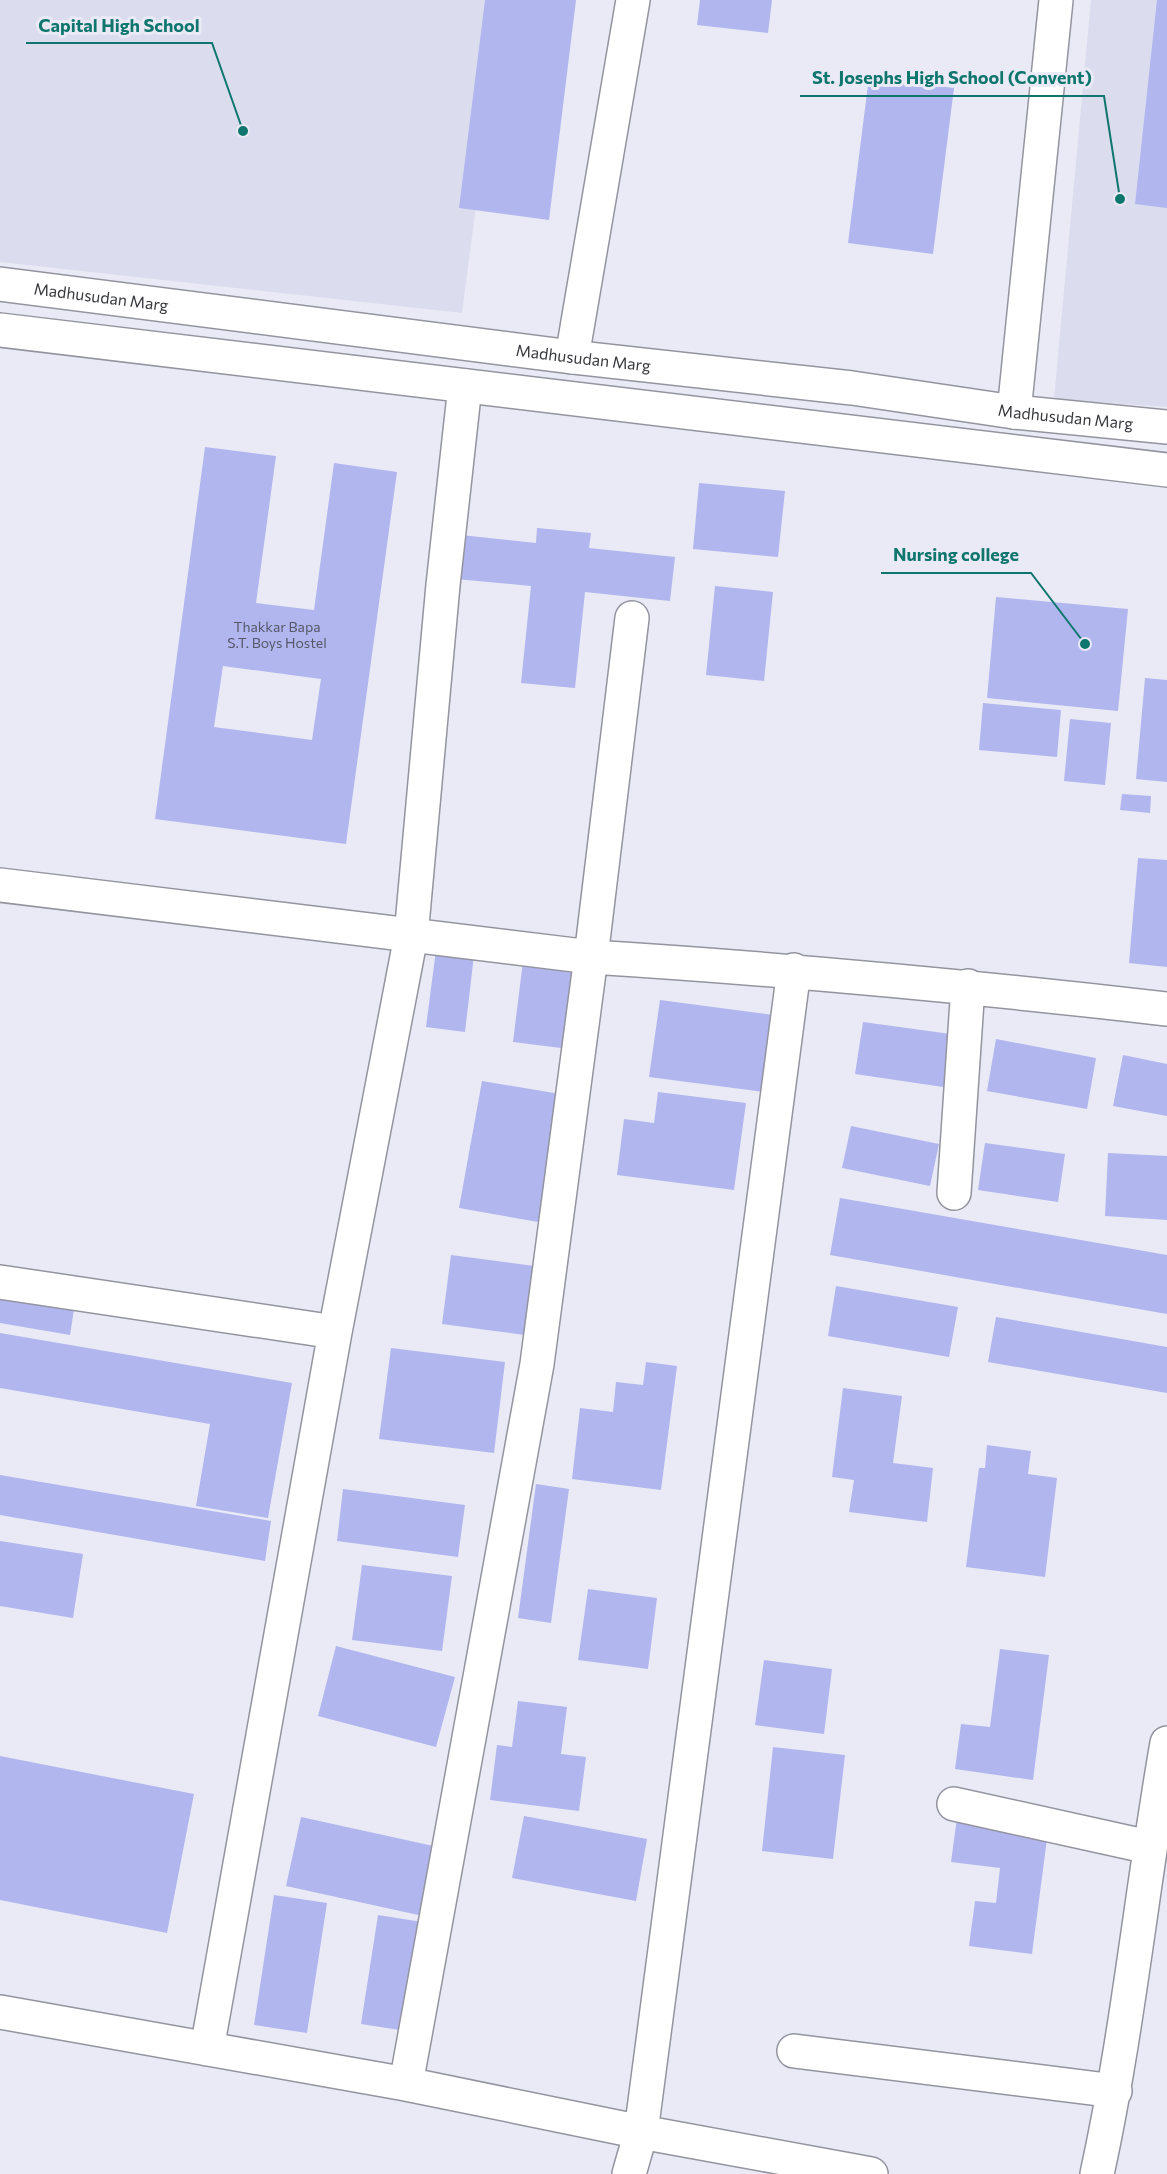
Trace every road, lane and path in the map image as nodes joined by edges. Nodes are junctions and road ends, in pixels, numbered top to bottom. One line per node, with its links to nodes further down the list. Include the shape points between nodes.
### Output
1 (633, 0): 5 (street)
2 (1056, 0): 7 (street)
3 (0, 284): 5 (street, Madhusudan Marg)
4 (0, 330): 6 (street)
5 (572, 357): 7 (street, Madhusudan Marg, via 745,375)
6 (465, 386): 9 (street); 12 (street)
7 (1014, 412): 8 (street, Madhusudan Marg)
8 (1167, 428)
9 (1167, 470)
10 (632, 618): 13 (street)
11 (0, 885): 12 (street)
12 (411, 936): 13 (street); 19 (street)
13 (591, 957): 14 (street); 26 (street, via 537,1364)
14 (794, 970): 15 (street); 28 (street)
15 (968, 986): 16 (street); 17 (street)
16 (1167, 1010)
17 (954, 1193)
18 (0, 1282): 19 (street)
19 (335, 1332): 24 (street)
20 (1167, 1743): 22 (street)
21 (954, 1804): 22 (street)
22 (1149, 1847): 27 (street)
23 (0, 2012): 24 (street)
24 (207, 2049): 26 (street)
25 (794, 2051): 27 (street)
26 (406, 2084): 28 (street)
27 (1115, 2091): 31 (street)
28 (641, 2132): 29 (street); 30 (street)
29 (629, 2174)
30 (871, 2174)
31 (1097, 2174)

